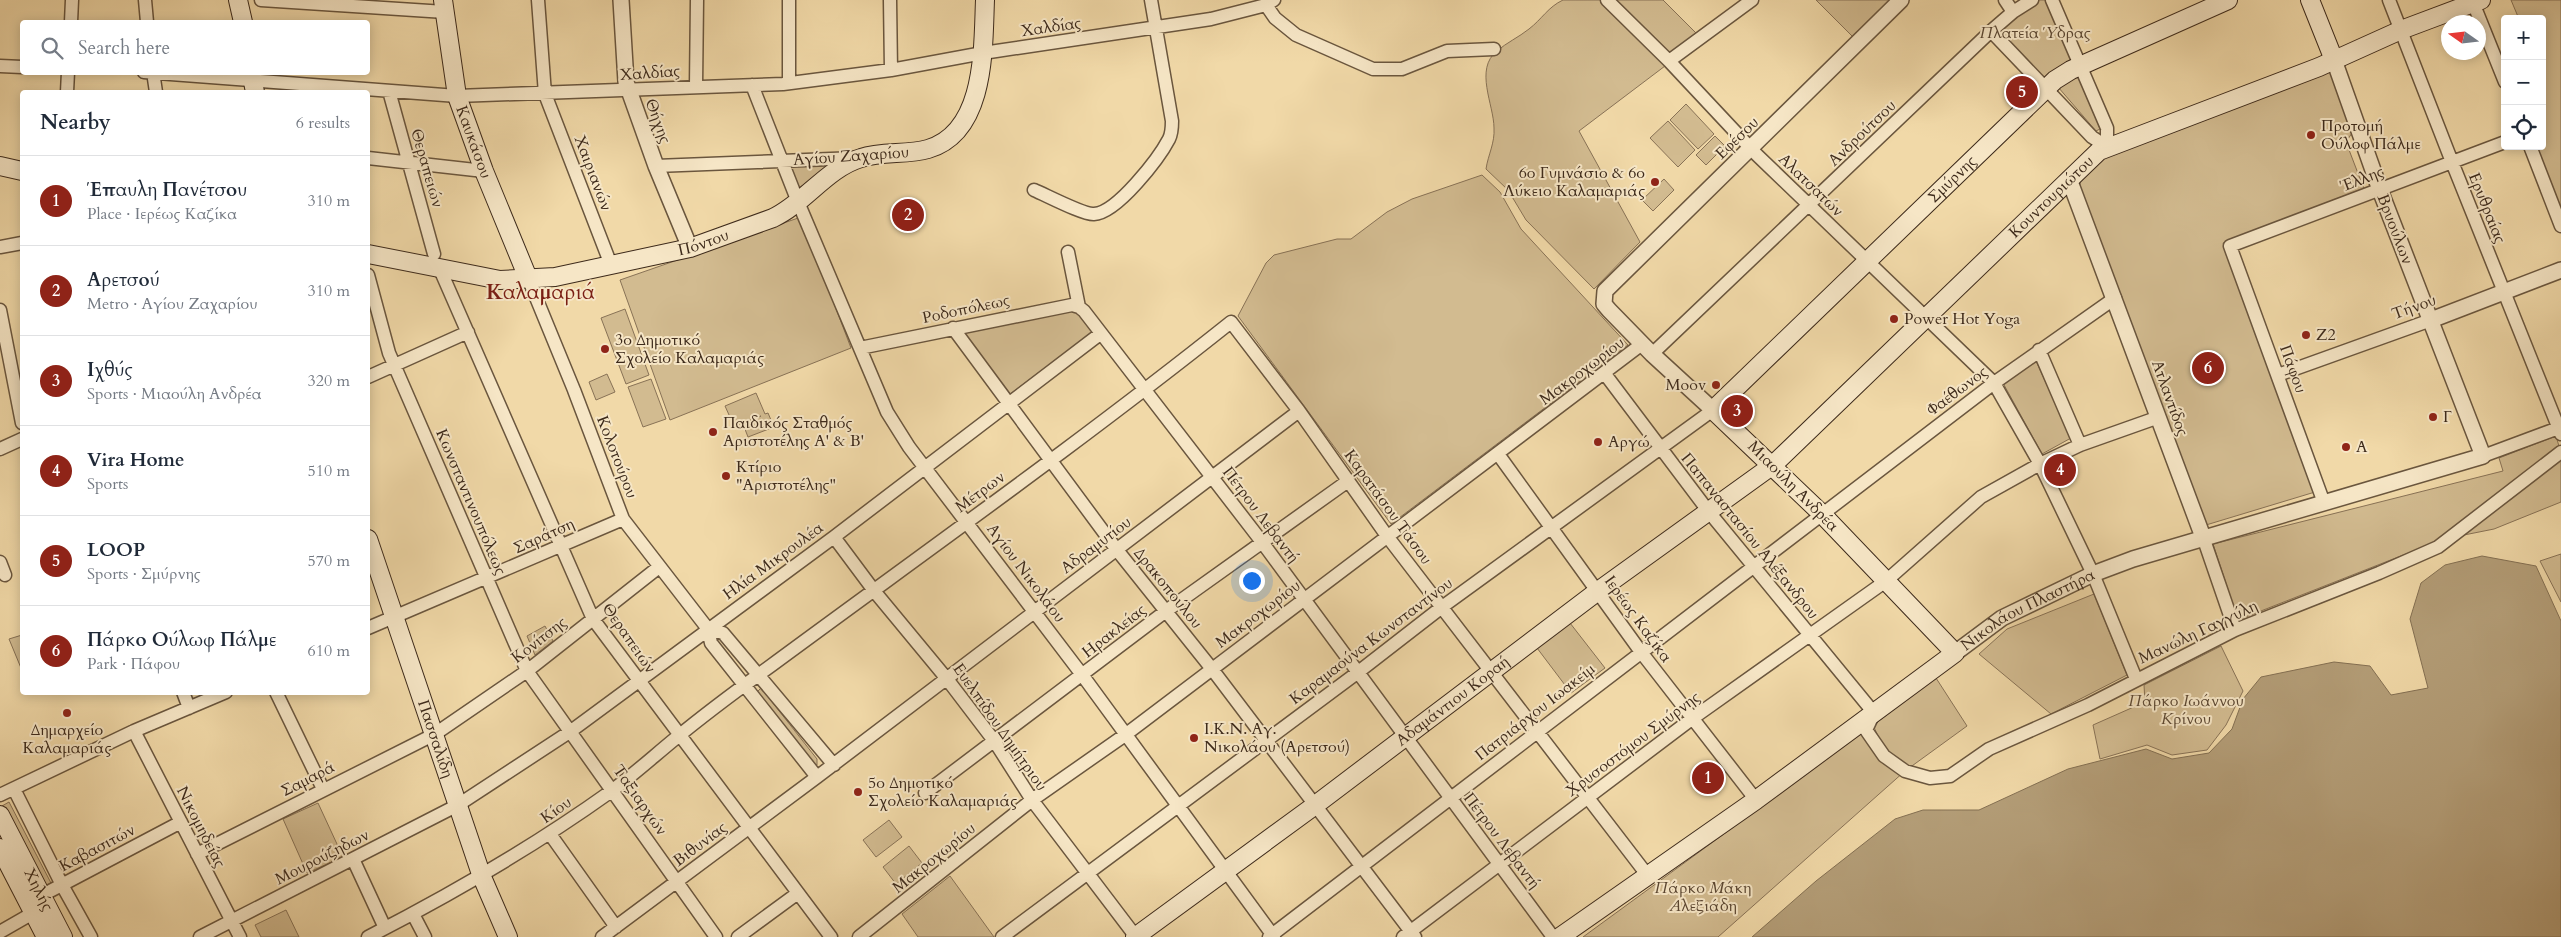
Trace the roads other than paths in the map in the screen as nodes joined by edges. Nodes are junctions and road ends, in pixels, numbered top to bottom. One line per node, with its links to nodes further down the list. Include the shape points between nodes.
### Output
1 (72, 0): 27 (street)
2 (145, 0): 28 (street)
3 (238, 0): 29 (main road)
4 (261, 0): 20 (street)
5 (538, 0): 57 (street, Χαιριανών)
6 (621, 0): 56 (street, Θήχης)
7 (697, 0): 48 (street)
8 (789, 0): 46 (street)
9 (890, 0): 40 (street)
10 (985, 0): 34 (main road, Αγίου Ζαχαρίου)
11 (1151, 0): 30 (street)
12 (1752, 0): 35 (street)
13 (1901, 0): 61 (street, Εφέσου)
14 (2005, 0): 26 (street)
15 (2032, 0): 26 (street, Ανδρούτσου)
16 (2052, 0): 38 (street)
17 (2228, 0): 38 (main road, Σμύρνης)
18 (2310, 0): 36 (main road, Βρυούλων)
19 (2389, 0): 31 (street, Ερυθραίας)
20 (291, 1): 24 (street)
21 (2475, 1): 31 (main road, Κουντουριώτου); 41 (street)
22 (1270, 2): 30 (street, Χαλδίας, via 1211,19); 33 (street, via 1275,18 1296,34 1372,69 1402,69 1446,51)
23 (1609, 2): 35 (street, Αλατσατών)
24 (375, 4): 25 (street)
25 (444, 6): 58 (main road, Καυκάσου)
26 (2013, 12): 32 (street, Ανδρούτσου)
27 (71, 20)
28 (147, 20)
29 (243, 20)
30 (1156, 28): 34 (street, Χαλδίας); 75 (street, via 1172,132 1137,182 1117,202 1094,214)
31 (2402, 30): 36 (main road, Κουντουριώτου); 67 (street, Ερυθραίας)
32 (1991, 31): 49 (street); 78 (street, Ανδρούτσου)
33 (1494, 50)
34 (983, 54): 40 (street, Χαλδίας); 64 (main road, Αγίου Ζαχαρίου, via 971,106 954,135 925,150)
35 (1669, 60): 61 (street, Αλατσατών)
36 (2334, 60): 60 (main road, Κουντουριώτου); 76 (street, Βρυούλων)
37 (0, 66): 39 (street)
38 (2082, 66): 49 (main road, Σμύρνης, via 2063,74); 60 (street, via 2108,128)
39 (20, 67)
40 (891, 70): 46 (street, Χαλδίας)
41 (2501, 71)
42 (68, 75): 51 (street)
43 (153, 75): 52 (street)
44 (175, 75): 45 (street, Χαλδίας)
45 (253, 82): 50 (street, Χαλδίας)
46 (789, 83): 47 (street, Χαλδίας)
47 (752, 85): 48 (street, Χαλδίας); 65 (street, Αγίου Νικολάου)
48 (696, 86): 56 (street, Χαλδίας)
49 (2046, 88): 60 (street, via 2096,141); 88 (main road, Σμύρνης)
50 (318, 89): 53 (street, Χαλδίας)
51 (67, 90)
52 (156, 90)
53 (354, 90)
54 (370, 90): 55 (street, Χαλδίας)
55 (389, 91): 58 (street, Χαλδίας); 66 (street, Θεραπειών)
56 (629, 91): 57 (street, Χαλδίας); 69 (street, Θήχης)
57 (545, 94): 58 (street, Χαλδίας); 89 (street, Χαιριανών)
58 (457, 96): 71 (main road, Καυκάσου)
59 (2501, 144): 67 (street, Έλλης)
60 (2107, 147): 73 (main road, Κουντουριώτου, via 2088,159)
61 (1751, 149): 78 (street, Αλατσατών); 95 (street, Εφέσου, via 1605,291)
62 (2532, 150): 79 (street)
63 (370, 158): 66 (street)
64 (860, 158): 65 (street, Αγίου Ζαχαρίου); 77 (main road, Πόντου, via 821,182)
65 (784, 161): 69 (street, Αγίου Ζαχαρίου); 77 (street, Αγίου Νικολάου)
66 (407, 162): 71 (street); 87 (street, Θεραπειών)
67 (2452, 162): 76 (street, Έλλης); 93 (street, Ερυθραίας)
68 (0, 166): 70 (main road)
69 (656, 166): 84 (street, Θήχης)
70 (20, 171)
71 (484, 171): 91 (main road, Καυκάσου)
72 (0, 178): 74 (main road)
73 (2069, 179): 94 (street, Ατλαντίδος); 98 (main road, Κουντουριώτου)
74 (20, 182)
75 (1034, 190)
76 (2380, 190): 82 (street, Έλλης); 99 (street, Βρυούλων)
77 (798, 202): 84 (main road, Πόντου, via 774,218); 104 (street, Αγίου Νικολάου)
78 (1810, 206): 88 (street, Αλατσατών); 105 (street, Ανδρούτσου)
79 (2561, 226)
80 (20, 243): 83 (street)
81 (370, 243): 87 (main road, Πόντου)
82 (2230, 246): 109 (street, Πάφου)
83 (0, 248)
84 (690, 248): 89 (main road, Πόντου)
85 (1068, 252): 96 (street, Πέτρου Λεβαντή)
86 (370, 254): 87 (main road, Πόντου)
87 (436, 261): 91 (main road, Πόντου, via 502,270); 102 (street, Θεραπειών)
88 (1868, 262): 98 (street, Αλατσατών); 114 (main road, Σμύρνης)
89 (611, 265): 91 (main road, Πόντου, via 555,277)
90 (2561, 270): 93 (street, Τήνου)
91 (528, 278): 135 (street, Κολοτούρου)
92 (370, 282): 107 (street, Κωνσταντινουπόλεως)
93 (2503, 292): 99 (street, Τήνου); 118 (street, Ερυθραίας)
94 (2115, 298): 106 (street, Φαέθωνος); 117 (street, Ατλαντίδος)
95 (1604, 304): 105 (street, Μιαούλη Ανδρέα)
96 (1078, 306): 101 (street, Ροδοπόλεως); 103 (street, Πέτρου Λεβαντή)
97 (0, 310): 116 (street)
98 (1928, 318): 111 (street, Αλατσατών); 128 (main road, Κουντουριώτου)
99 (2431, 320): 109 (street, Τήνου); 125 (street, Βρυούλων)
100 (1231, 322): 112 (street, Μέτρων); 115 (street, Καρατάσου Τάσου)
101 (953, 328): 104 (street, Ροδοπόλεως); 113 (street, Δρακοπούλου)
102 (468, 332): 107 (street); 143 (street, Θεραπειών)
103 (1100, 334): 112 (street, Πέτρου Λεβαντή); 113 (street, Ηλία Μικρουλέα)
104 (860, 348): 129 (street, Αγίου Νικολάου, via 887,412)
105 (1647, 349): 108 (street, Μακροχωρίου); 114 (street, Μιαούλη Ανδρέα)
106 (2039, 350): 111 (street, Φαέθωνος); 120 (street)
107 (394, 365): 110 (street); 150 (street, Κωνσταντινουπόλεως)
108 (1605, 374): 122 (street, Παπαναστασίου Αλέξανδρου); 124 (street, Μακροχωρίου)
109 (2278, 374): 132 (street, Πάφου)
110 (370, 376)
111 (1994, 383): 127 (street, Αλατσατών); 134 (street, Φαέθωνος)
112 (1145, 390): 126 (street, Μέτρων); 130 (street, Πέτρου Λεβαντή)
113 (1009, 403): 126 (street, Δρακοπούλου); 129 (street, Ηλία Μικρουλέα)
114 (1713, 410): 122 (street, Καραμαούνα Κωνσταντίνου); 128 (main road, Μιαούλη Ανδρέα)
115 (1299, 411): 130 (street, Αδραμυτίου); 131 (street, Καρατάσου Τάσου)
116 (20, 413)
117 (2159, 417): 120 (street, Χρυσοστόμου Σμύρνης); 140 (street, Ατλαντίδος)
118 (2560, 429): 125 (street)
119 (20, 440): 121 (street)
120 (2080, 445): 127 (street, Χρυσοστόμου Σμύρνης)
121 (0, 449)
122 (1660, 449): 133 (street, Παπαναστασίου Αλέξανδρου); 137 (street, Καραμαούνα Κωνσταντίνου)
123 (2561, 452): 162 (street, Μανώλη Γαγγύλη, via 2438,547)
124 (1498, 454): 137 (street, Ιερέως Καζίκα); 138 (street, Μακροχωρίου)
125 (2483, 456): 132 (street, Νικολάου Πλαστήρα)
126 (1050, 459): 136 (street, Μέτρων); 144 (street, Δρακοπούλου)
127 (2040, 464): 149 (street, Αλατσατών); 151 (street, Χρυσοστόμου Σμύρνης, via 1981,497)
128 (1774, 465): 133 (main road, Αδαμάντιου Κοραή); 134 (main road, Μιαούλη Ανδρέα)
129 (926, 468): 136 (street, Αγίου Νικολάου); 139 (street, Ηλία Μικρουλέα)
130 (1212, 478): 141 (street, Πέτρου Λεβαντή); 144 (street, Αδραμυτίου)
131 (1348, 481): 138 (street, Καρατάσου Τάσου); 141 (street, Ηρακλείας)
132 (2324, 503): 140 (street, Νικολάου Πλαστήρα)
133 (1709, 512): 147 (street, Παπαναστασίου Αλέξανδρου); 152 (main road, Αδαμάντιου Κοραή)
134 (1822, 514): 147 (street, Πατριάρχου Ιωακείμ); 151 (main road, Μιαούλη Ανδρέα)
135 (622, 519): 143 (street, Σαράτση); 146 (street, Κολοτούρου)
136 (968, 522): 153 (street, Μέτρων); 157 (street, Αγίου Νικολάου)
137 (1552, 527): 152 (street, Ιερέως Καζίκα); 155 (street, Καραμαούνα Κωνσταντίνου)
138 (1387, 536): 154 (street, Μακροχωρίου); 155 (street, Καρατάσου Τάσου)
139 (834, 537): 153 (street, Ευελπίδου Δημήτριου); 161 (street, Ηλία Μικρουλέα)
140 (2204, 537): 149 (street, Νικολάου Πλαστήρα); 162 (street, Ατλαντίδος)
141 (1262, 542): 154 (street, Πέτρου Λεβαντή); 156 (street, Ηρακλείας)
142 (370, 545): 158 (main road, Πασσαλίδη)
143 (562, 546): 150 (street, Σαράτση); 159 (street, Θεραπειών)
144 (1116, 550): 156 (street, Δρακοπούλου); 157 (street, Αδραμυτίου)
145 (0, 562): 148 (street)
146 (659, 567): 159 (street, Κονίτσης); 161 (street, Κολοτούρου)
147 (1756, 567): 163 (street, Παπαναστασίου Αλέξανδρου); 164 (street, Πατριάρχου Ιωακείμ)
148 (5, 574)
149 (2093, 574): 165 (street, Νικολάου Πλαστήρα, via 2002,618); 173 (street, Αλατσατών)
150 (486, 579): 158 (street, Σαράτση); 168 (street, Κωνσταντινουπόλεως)
151 (1886, 581): 163 (street, Χρυσοστόμου Σμύρνης); 165 (main road, Μιαούλη Ανδρέα)
152 (1598, 591): 164 (street, Ιερέως Καζίκα); 167 (main road, Αδαμάντιου Κοραή)
153 (875, 592): 170 (street, Μέτρων); 172 (street, Ευελπίδου Δημήτριου)
154 (1304, 599): 166 (street, Μακροχωρίου); 169 (street, Πέτρου Λεβαντή)
155 (1442, 607): 167 (street, Καρατάσου Τάσου); 169 (street, Καραμαούνα Κωνσταντίνου)
156 (1166, 611): 166 (street, Δρακοπούλου); 171 (street, Ηρακλείας)
157 (1035, 612): 171 (street, Αγίου Νικολάου); 172 (street, Αδραμυτίου)
158 (394, 616): 160 (street, Σαράτση); 185 (main road, Πασσαλίδη)
159 (593, 619): 168 (street, Κονίτσης); 174 (street, Θεραπειών)
160 (370, 627)
161 (708, 629): 170 (street, Κολοτούρου, via 723,633); 174 (street, Ηλία Μικρουλέα); 175 (street, Κολοτούρου, via 711,644)
162 (2235, 630): 173 (street, Μανώλη Γαγγύλη)
163 (1809, 636): 180 (street, Παπαναστασίου Αλέξανδρου); 181 (street, Χρυσοστόμου Σμύρνης)
164 (1641, 652): 181 (street, Ιερέως Καζίκα); 182 (street, Πατριάρχου Ιωακείμ)
165 (1955, 653): 180 (main road, Νικολάου Πλαστήρα)
166 (1212, 669): 187 (street, Μακροχωρίου); 189 (street, Δρακοπούλου)
167 (1492, 670): 182 (street, Καρατάσου Τάσου); 188 (main road, Αδαμάντιου Κοραή)
168 (528, 671): 184 (street, Κωνσταντινουπόλεως); 185 (street, Κονίτσης)
169 (1357, 673): 188 (street, Πέτρου Λεβαντή); 189 (street, Καραμαούνα Κωνσταντίνου)
170 (760, 674): 175 (street, Μέτρων); 191 (street, Κολοτούρου)
171 (1083, 676): 187 (street, Αγίου Νικολάου); 190 (street, Ηρακλείας)
172 (947, 678): 190 (street, Ευελπίδου Δημήτριου); 191 (street, Αδραμυτίου)
173 (2136, 679): 180 (street, Μανώλη Γαγγύλη, via 2088,705 1989,749 1950,776 1938,778 1905,771 1884,756 1866,730)
174 (640, 682): 184 (street, Ηλία Μικρουλέα); 186 (street, Θεραπειών)
175 (745, 685): 186 (street, Κίου); 192 (street, Κολοτούρου)
176 (184, 695): 179 (street)
177 (219, 695): 179 (street)
178 (277, 695): 194 (street)
179 (189, 708): 183 (street)
180 (1874, 713): 201 (main road, Νικολάου Πλαστήρα)
181 (1693, 718): 199 (street, Χρυσοστόμου Σμύρνης); 201 (street, Ιερέως Καζίκα)
182 (1537, 730): 198 (street, Πατριάρχου Ιωακείμ); 199 (street, Καρατάσου Τάσου)
183 (134, 731): 193 (street); 206 (street, Νικομηδείας)
184 (571, 731): 195 (street, Ταξιαρχών); 202 (street, Ηλία Μικρουλέα)
185 (435, 734): 194 (street, Σαμαρά); 202 (main road, Πασσαλίδη)
186 (679, 735): 195 (street, Κίου); 207 (street, Θεραπειών)
187 (1125, 735): 200 (street, Μακροχωρίου); 203 (street, Αγίου Νικολάου)
188 (1405, 738): 198 (street, Πέτρου Λεβαντή); 204 (main road, Αδαμάντιου Κοραή)
189 (1266, 741): 203 (street, Καραμαούνα Κωνσταντίνου); 204 (street, Δρακοπούλου)
190 (994, 742): 196 (street, Ηρακλείας); 200 (street, Ευελπίδου Δημήτριου)
191 (834, 765): 192 (street, Αδραμυτίου)
192 (817, 777): 207 (street, Βιθυνίας)
193 (14, 789): 197 (street); 219 (street)
194 (323, 789): 210 (street, Σαμαρά)
195 (613, 790): 208 (street, Κίου); 218 (street, Ταξιαρχών)
196 (925, 792)
197 (0, 795)
198 (1450, 798): 212 (street, Πέτρου Λεβαντή); 213 (street, Πατριάρχου Ιωακείμ)
199 (1587, 798): 212 (street, Χρυσοστόμου Σμύρνης); 216 (street, Καρατάσου Τάσου)
200 (1032, 800): 215 (street, Ευελπίδου Δημήτριου); 241 (street, Μακροχωρίου)
201 (1756, 800): 216 (main road, Νικολάου Πλαστήρα)
202 (458, 805): 211 (street, Μουρούζηδων); 217 (main road, Πασσαλίδη)
203 (1177, 806): 214 (street, Αγίου Νικολάου); 215 (street, Καραμαούνα Κωνσταντίνου)
204 (1314, 806): 213 (street, Δρακοπούλου); 214 (main road, Αδαμάντιου Κοραή)
205 (0, 815): 221 (main road, Χηλής)
206 (181, 822): 210 (street, Νικομηδείας); 219 (street, Καβασιτών)
207 (749, 828): 218 (street, Βιθυνίας); 220 (street, Θεραπειών)
208 (550, 834): 217 (street, Κίου); 224 (street)
209 (0, 848): 221 (main road, Χηλής)
210 (197, 854): 223 (street, Νικομηδείας)
211 (353, 859): 223 (street, Μουρούζηδων); 225 (street)
212 (1500, 864): 227 (street, Χρυσοστόμου Σμύρνης); 244 (street, Πέτρου Λεβαντή)
213 (1362, 866): 227 (street, Δρακοπούλου); 228 (street, Πατριάρχου Ιωακείμ)
214 (1224, 871): 228 (street, Αγίου Νικολάου); 243 (main road, Αδαμάντιου Κοραή)
215 (1087, 874): 242 (street, Καραμαούνα Κωνσταντίνου); 243 (street, Ευελπίδου Δημήτριου)
216 (1648, 876): 245 (main road, Νικολάου Πλαστήρα)
217 (482, 877): 222 (street, Κίου); 236 (main road, Πασσαλίδη)
218 (677, 881): 224 (street, Βιθυνίας); 238 (street, Ταξιαρχών)
219 (62, 885): 221 (street, Καβασιτών); 231 (street)
220 (798, 893): 239 (street); 240 (street, Θεραπειών)
221 (34, 904): 226 (street, Καβασιτών); 229 (main road, Χηλής); 230 (main road, Χηλής)
222 (413, 914): 225 (street, Κίου); 235 (street)
223 (231, 921): 232 (street, Μουρούζηδων); 233 (street, Νικομηδείας)
224 (616, 926): 237 (street, Βιθυνίας)
225 (385, 928): 234 (street, Κίου)
226 (0, 932)
227 (1409, 935)
228 (1272, 936)
229 (46, 937)
230 (63, 937)
231 (91, 937)
232 (200, 937)
233 (240, 937)
234 (368, 937)
235 (425, 937)
236 (508, 937)
237 (602, 937)
238 (716, 937)
239 (738, 937)
240 (831, 937)
241 (860, 937)
242 (1002, 937)
243 (1136, 937)
244 (1553, 937)
245 (1560, 937)

